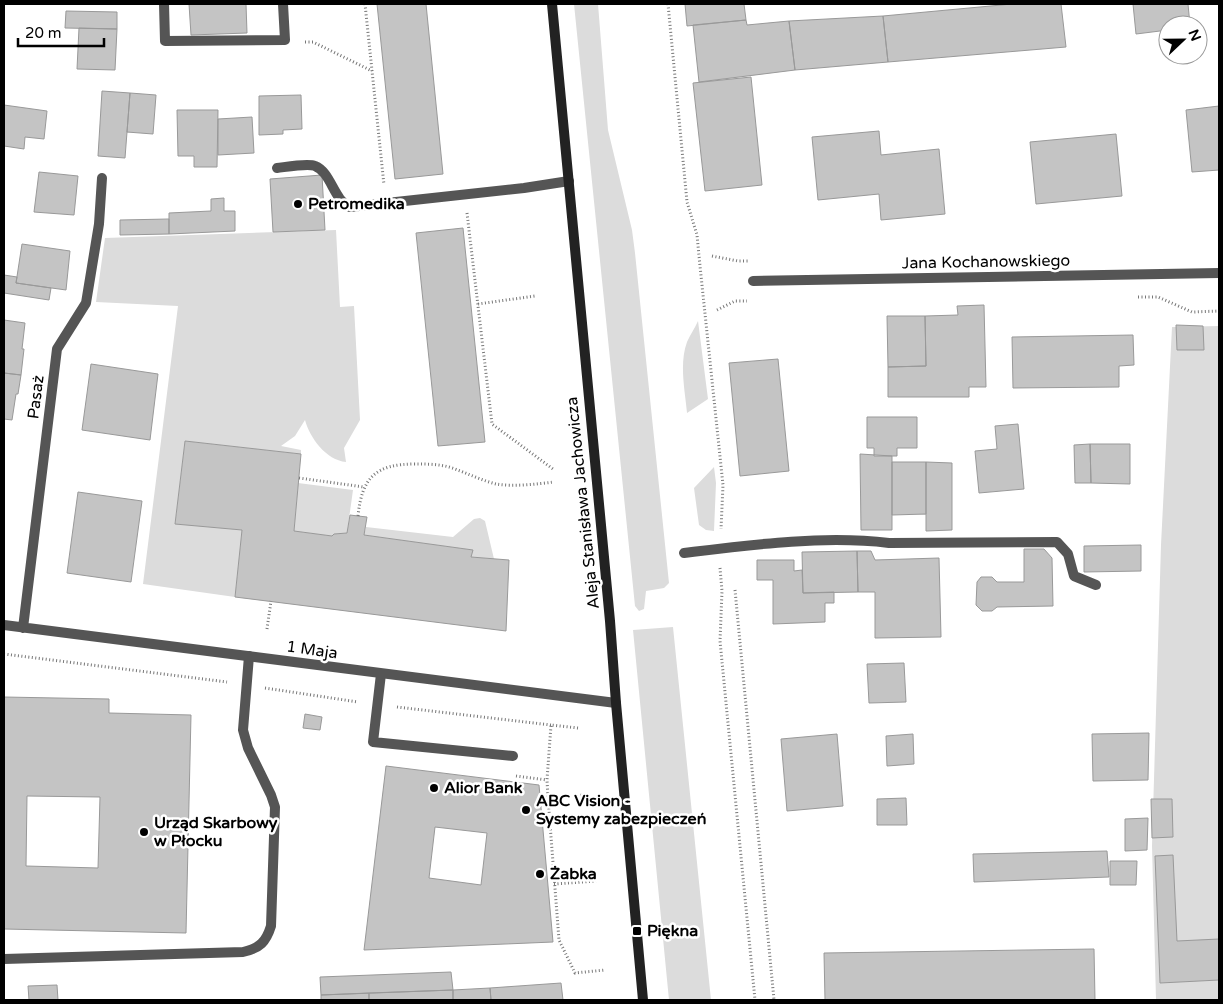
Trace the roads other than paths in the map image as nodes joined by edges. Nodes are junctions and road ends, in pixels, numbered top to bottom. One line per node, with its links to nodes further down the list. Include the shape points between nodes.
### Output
1 (164, 4): 2 (street, via 165,41 285,40)
2 (283, 4)
3 (552, 4): 6 (main road, Aleja Stanisława Jachowicza)
4 (276, 168): 6 (street, via 318,167 343,203 350,207)
5 (102, 178): 12 (street, Pasaż, via 99,224 86,303 57,349)
6 (568, 181): 15 (main road, Aleja Stanisława Jachowicza)
7 (1219, 274): 8 (street, Jana Kochanowskiego)
8 (753, 281)
9 (684, 553): 10 (street, via 829,540 1056,542 1068,554 1074,576)
10 (1096, 585)
11 (4, 625): 12 (street, 1 Maja)
12 (23, 628): 13 (street, 1 Maja)
13 (249, 656): 14 (street, 1 Maja); 17 (street, via 243,730 275,807 271,926 263,944 244,952)
14 (381, 674): 15 (street, 1 Maja); 16 (street, via 373,742)
15 (616, 703): 18 (main road, Aleja Stanisława Jachowicza)
16 (513, 756)
17 (4, 959)
18 (643, 1000)

